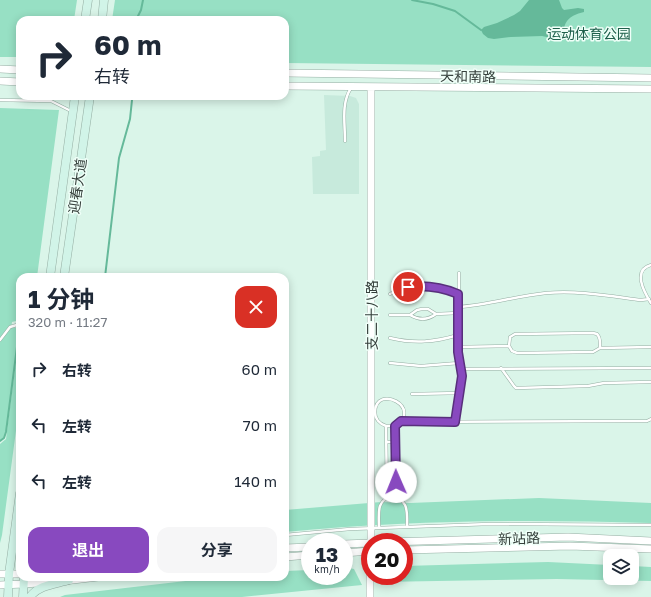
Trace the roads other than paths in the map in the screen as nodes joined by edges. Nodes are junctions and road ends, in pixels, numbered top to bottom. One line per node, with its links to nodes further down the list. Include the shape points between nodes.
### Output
1 (88, 0): 3 (main road)
2 (104, 0): 4 (main road)
3 (86, 16)
4 (102, 16)
5 (0, 69): 6 (street)
6 (16, 70)
7 (289, 74): 8 (street, 天和南路)
8 (651, 78)
9 (0, 82): 10 (street)
10 (16, 82)
11 (289, 86): 12 (street, 天和南路)
12 (351, 87): 13 (street, 天和南路); 19 (lane, via 345,106)
13 (371, 88): 14 (street, 天和南路); 65 (street, 支二十八路)
14 (651, 90)
15 (0, 100): 18 (lane, via 51,101)
16 (74, 100): 18 (main road, 迎春大道)
17 (89, 100): 22 (main road, 迎春大道)
18 (72, 112): 21 (main road, 迎春大道)
19 (345, 141)
20 (651, 265): 27 (lane, via 644,268 640,276)
21 (51, 273)
22 (65, 273)
23 (458, 273): 25 (lane)
24 (390, 294): 25 (lane, via 408,287 425,286 439,287)
25 (458, 294): 30 (lane)
26 (651, 295): 27 (lane)
27 (646, 296): 28 (lane)
28 (649, 299): 29 (lane); 30 (lane, via 547,293)
29 (651, 303)
30 (458, 307): 31 (lane)
31 (458, 313): 32 (lane); 36 (lane)
32 (436, 314): 34 (lane, via 421,319); 34 (lane, via 428,309 422,309)
33 (390, 315): 34 (lane)
34 (410, 315)
35 (16, 325): 38 (lane, via 10,327)
36 (458, 334): 37 (lane, via 429,342); 40 (lane)
37 (390, 338)
38 (0, 340)
39 (509, 346): 40 (lane); 42 (lane, via 517,353 593,352); 42 (lane, via 510,337 515,334 593,333 599,336)
40 (458, 347): 43 (lane)
41 (651, 347): 42 (lane)
42 (600, 348)
43 (460, 362): 44 (lane, via 422,366); 45 (lane)
44 (390, 363)
45 (461, 368): 46 (lane); 49 (lane)
46 (501, 368): 47 (lane); 48 (lane, via 516,388)
47 (651, 368)
48 (651, 382)
49 (460, 393): 50 (lane); 53 (lane)
50 (412, 394)
51 (651, 420): 53 (lane)
52 (401, 421): 53 (lane); 54 (lane, via 404,414 402,406 394,399 386,399 379,403 375,414 379,422); 55 (lane)
53 (455, 422)
54 (386, 426): 55 (lane); 56 (lane)
55 (395, 426): 57 (lane)
56 (386, 442): 57 (lane); 58 (lane)
57 (395, 442): 59 (lane)
58 (386, 467): 59 (lane); 61 (lane)
59 (396, 467): 60 (lane)
60 (396, 497): 61 (lane); 64 (lane, via 404,504)
61 (387, 498): 66 (lane, via 380,509)
62 (16, 522): 78 (main road)
63 (651, 525): 64 (lane, via 496,524)
64 (407, 527): 66 (lane)
65 (370, 528): 66 (lane); 67 (street, 支二十八路); 68 (lane)
66 (379, 528)
67 (370, 533)
68 (289, 535)
69 (650, 540): 70 (street, 新站路, via 568,537)
70 (413, 541)
71 (301, 547): 72 (street)
72 (289, 548)
73 (650, 549): 74 (street, 新站路, via 570,546)
74 (413, 550)
75 (301, 556): 76 (street)
76 (289, 557)
77 (0, 574): 78 (street)
78 (9, 574): 79 (street); 82 (main road)
79 (16, 574)
80 (24, 581): 82 (street); 85 (main road)
81 (66, 581): 86 (main road, via 35,591)
82 (4, 585): 84 (main road)
83 (370, 585): 87 (street)
84 (8, 597)
85 (23, 597)
86 (30, 597)
87 (370, 597)

